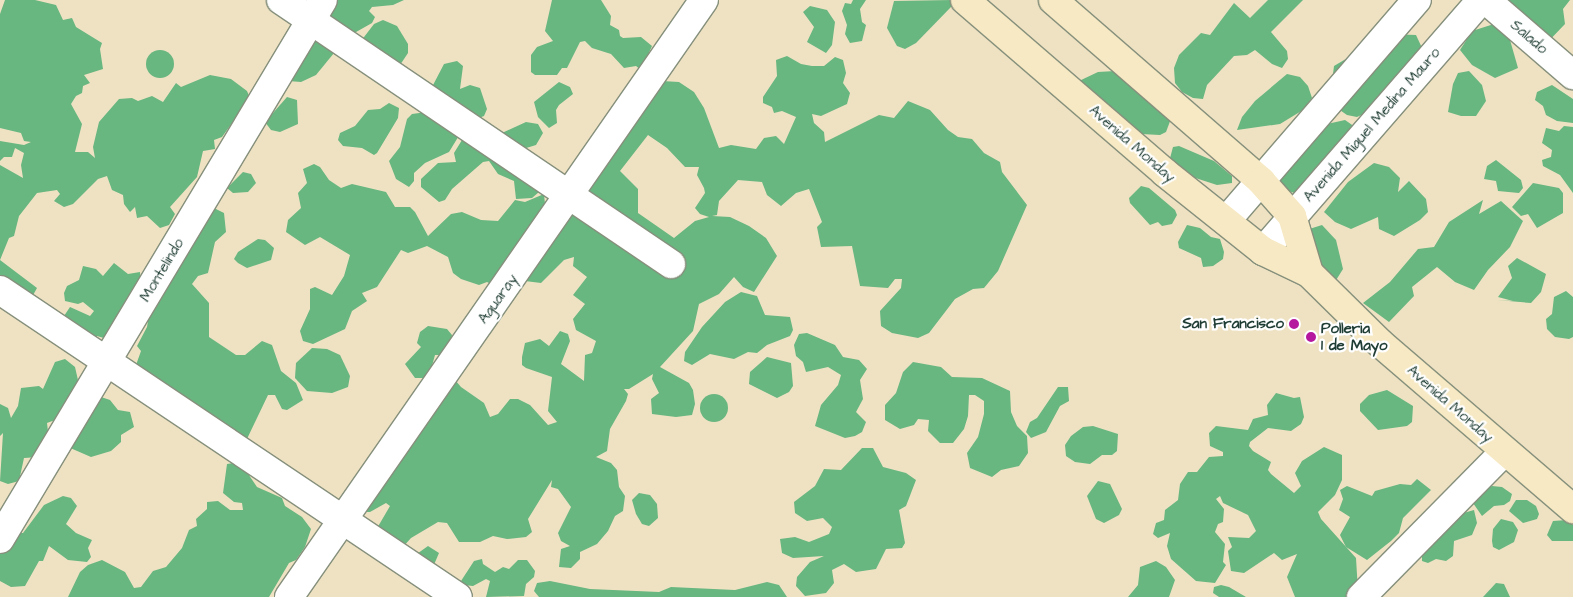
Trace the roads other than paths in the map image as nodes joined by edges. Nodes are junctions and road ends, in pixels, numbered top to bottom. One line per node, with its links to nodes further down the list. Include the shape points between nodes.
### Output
1 (281, 0): 8 (street)
2 (704, 0): 11 (street, Aguaray)
3 (965, 0): 13 (main road, Avenida Monday)
4 (1053, 0): 10 (main road, Avenida Monday)
5 (1417, 0): 10 (street)
6 (1481, 0): 12 (street, Avenida Miguel Medina Mauro)
7 (1486, 0): 9 (street, Salado)
8 (317, 10): 11 (street); 18 (street, Montelindo)
9 (1573, 75)
10 (1261, 181): 12 (main road, Avenida Monday); 13 (street)
11 (570, 196): 15 (street); 21 (street, Aguaray)
12 (1292, 216): 14 (street, Avenida Miguel Medina Mauro); 16 (main road, Avenida Monday)
13 (1226, 221): 14 (main road, Avenida Monday)
14 (1263, 251): 16 (main road, Avenida Monday)
15 (671, 264)
16 (1309, 273): 19 (main road, Avenida Monday, via 1380,343)
17 (0, 290): 18 (street)
18 (107, 362): 21 (street); 22 (street, Montelindo)
19 (1504, 452): 20 (main road, Avenida Monday); 25 (street)
20 (1573, 509)
21 (344, 521): 23 (street, Aguaray); 24 (street)
22 (0, 539)
23 (289, 597)
24 (458, 597)
25 (1361, 597)

